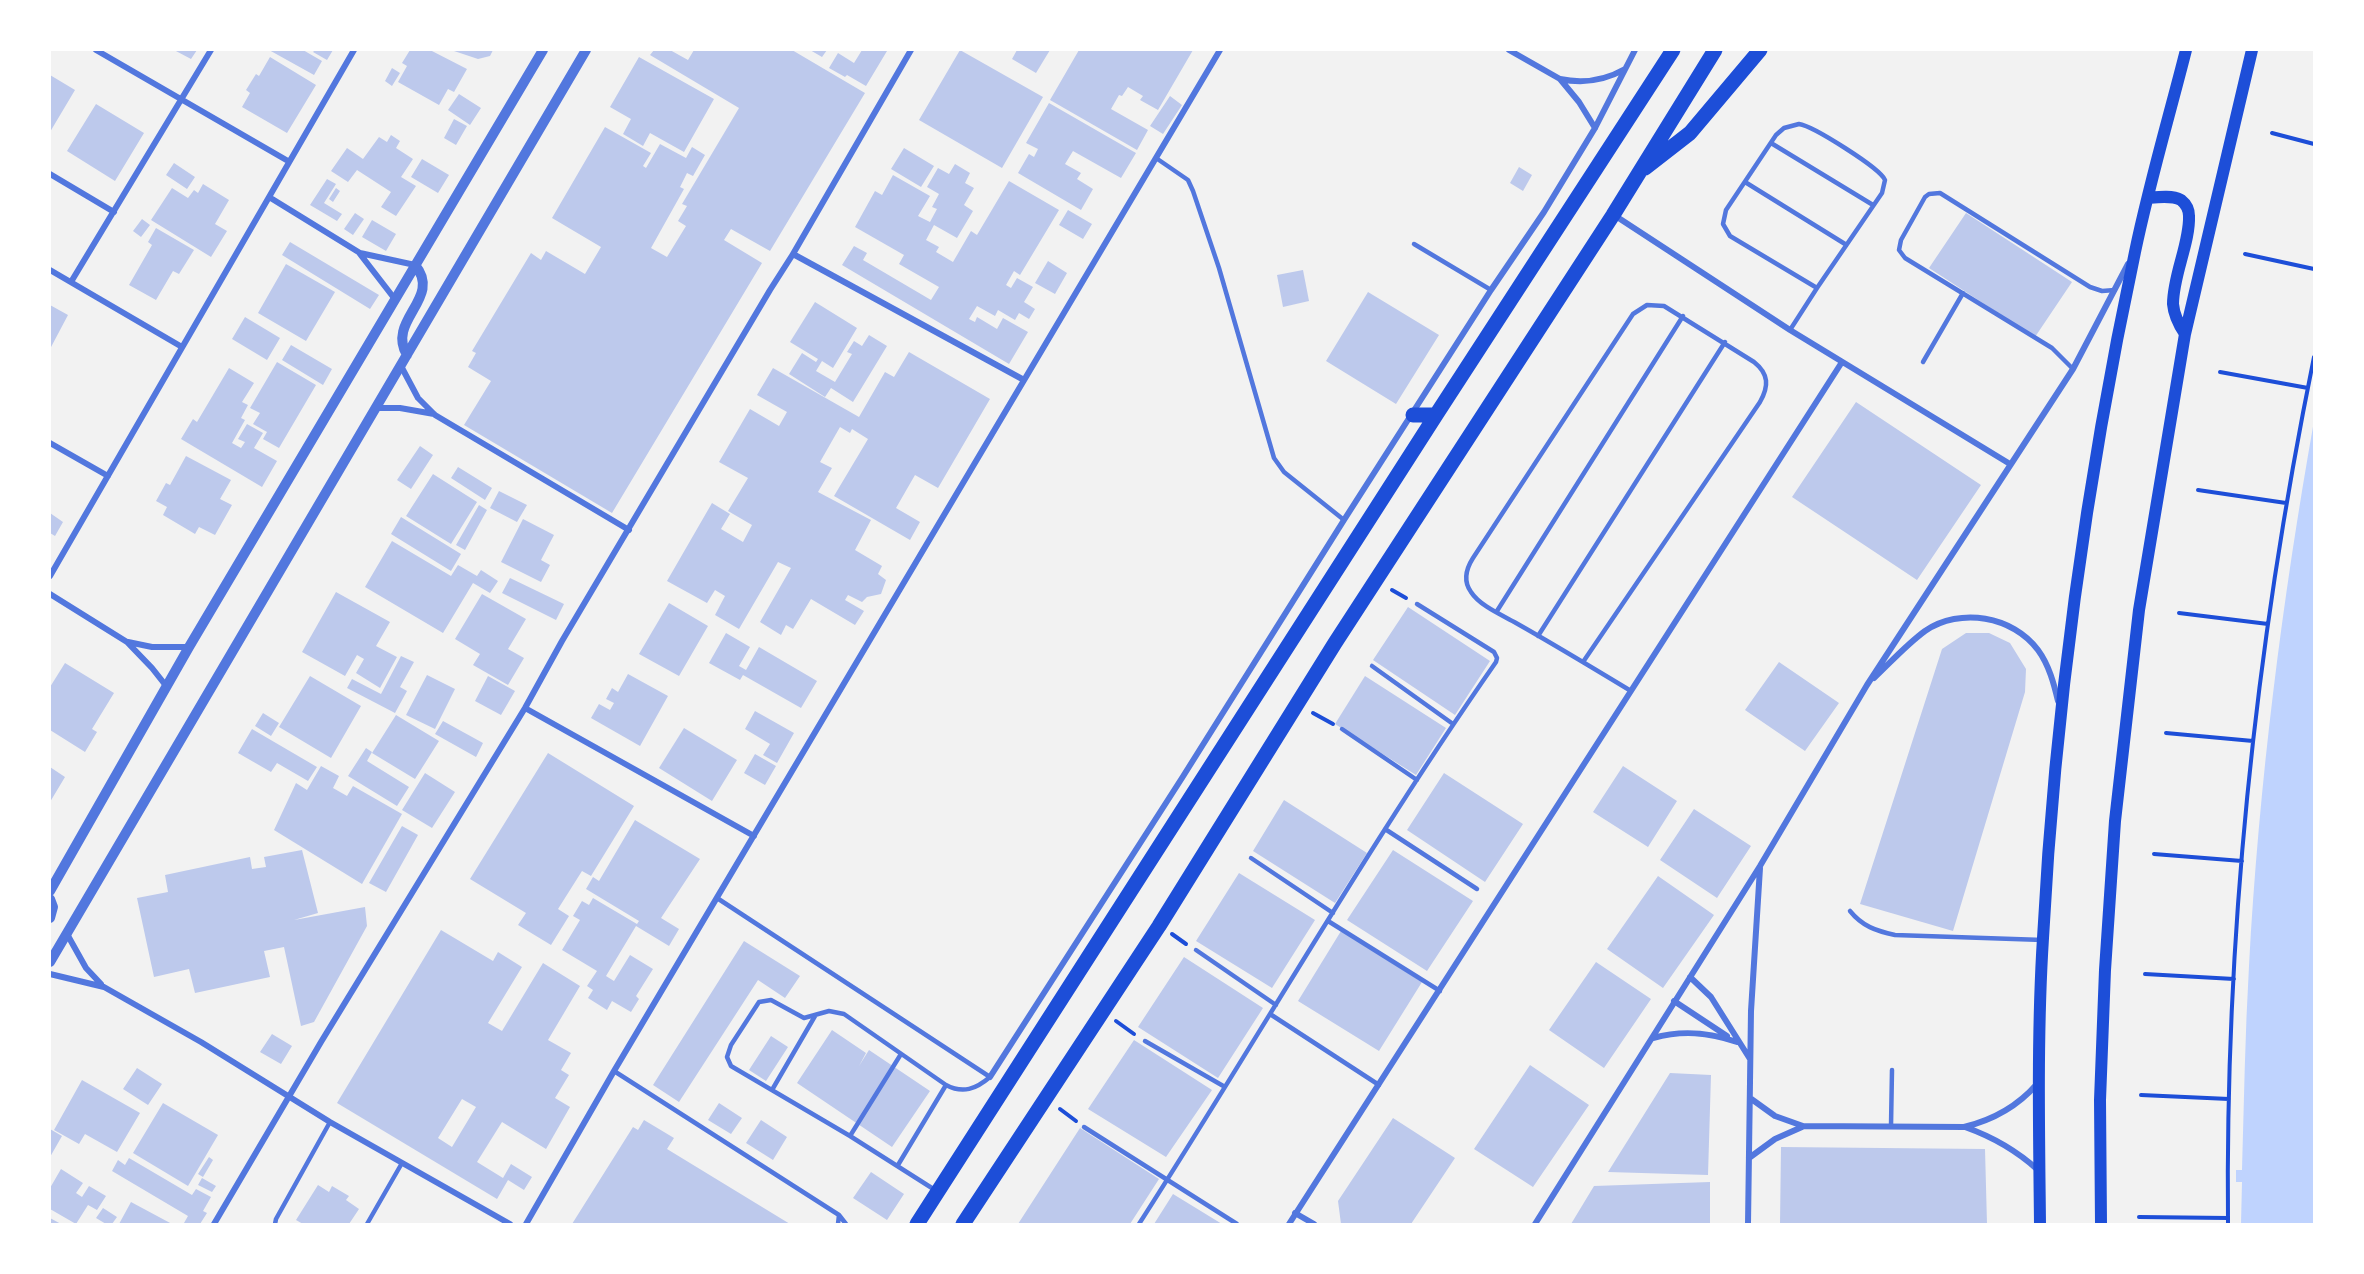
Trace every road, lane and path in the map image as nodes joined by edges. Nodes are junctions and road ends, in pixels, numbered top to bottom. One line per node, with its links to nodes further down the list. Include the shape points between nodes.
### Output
1 (96, 50): 19 (street)
2 (211, 50): 19 (street)
3 (354, 50): 25 (street)
4 (543, 50): 40 (street)
5 (586, 50): 54 (street)
6 (911, 50): 38 (street)
7 (1220, 50): 24 (street)
8 (1509, 50): 17 (street)
9 (1635, 50): 16 (street)
10 (1659, 50): 18 (main road)
11 (1673, 50): 18 (main road)
12 (1715, 50): 26 (main road)
13 (1760, 50): 26 (main road, via 1690,133)
14 (2186, 50): 30 (main road)
15 (2252, 50): 51 (main road)
16 (1626, 68): 17 (street, via 1601,80); 20 (street)
17 (1560, 79): 20 (street)
18 (1654, 79): 66 (main road)
19 (181, 99): 25 (street); 32 (street)
20 (1595, 128): 45 (street)
21 (2272, 134): 23 (path)
22 (1771, 143): 28 (lane); 31 (lane); 31 (lane, via 1789,126 1799,124 1814,129 1883,175 1885,185)
23 (2314, 144)
24 (1156, 158): 61 (street); 72 (lane, via 1188,180 1193,191 1274,458 1284,472)
25 (288, 161): 29 (street)
26 (1638, 173): 33 (main road)
27 (50, 174): 32 (street)
28 (1745, 182): 35 (lane); 44 (lane, via 1724,214 1726,232)
29 (269, 197): 37 (street); 53 (street)
30 (2148, 198): 36 (main road); 51 (main road, via 2175,198 2186,204 2188,210 2173,304)
31 (1873, 205): 35 (lane)
32 (114, 212): 43 (street)
33 (1614, 215): 50 (street); 75 (main road)
34 (1414, 244): 45 (lane)
35 (1845, 244): 44 (lane)
36 (2135, 250): 46 (street); 91 (main road, via 2093,479)
37 (360, 253): 40 (street); 48 (street)
38 (794, 254): 61 (street); 73 (street)
39 (2245, 254): 41 (path)
40 (415, 265): 48 (street); 54 (street, via 422,276 423,289 403,330 402,344)
41 (2314, 269)
42 (50, 270): 43 (street)
43 (71, 282): 53 (street)
44 (1817, 288): 50 (lane)
45 (1491, 290): 65 (street)
46 (2115, 290): 47 (lane, via 2090,287 1946,196 1929,194 1899,250 1905,258); 59 (street)
47 (1963, 293): 57 (lane); 59 (lane, via 2052,348)
48 (394, 298): 83 (street)
49 (1683, 316): 52 (lane); 78 (lane); 78 (lane, via 1655,304 1633,314 1468,566 1470,591)
50 (1790, 330): 56 (street)
51 (2186, 334): 177 (main road, via 2139,610 2115,821 2100,1100)
52 (1725, 342): 81 (lane); 84 (lane, via 1760,367 1767,380 1764,394)
53 (182, 347): 69 (street)
54 (407, 355): 58 (street)
55 (2314, 357): 62 (path)
56 (1842, 362): 68 (street); 88 (street)
57 (1923, 362)
58 (401, 366): 63 (street); 64 (street, via 411,388)
59 (2073, 369): 68 (street)
60 (2220, 372): 62 (path)
61 (1024, 380): 98 (street)
62 (2308, 388): 71 (path)
63 (377, 408): 64 (street); 112 (street)
64 (435, 415): 73 (street)
65 (1413, 415): 66 (main road); 72 (street)
66 (1436, 415): 156 (main road)
67 (50, 443): 69 (street)
68 (2010, 464): 86 (street)
69 (108, 476): 74 (street)
70 (2198, 490): 71 (path)
71 (2286, 503): 80 (path)
72 (1344, 520): 134 (street)
73 (629, 530): 90 (street)
74 (50, 576)
75 (1375, 581): 77 (path); 89 (main road)
76 (50, 594): 82 (street)
77 (1417, 604): 92 (lane, via 1494,652 1497,658)
78 (1497, 611): 81 (lane)
79 (2179, 613): 80 (path)
80 (2268, 624): 95 (path)
81 (1538, 636): 84 (lane)
82 (127, 642): 83 (street, via 152,648); 87 (street)
83 (189, 647): 87 (street)
84 (1583, 662): 88 (lane)
85 (1372, 666): 92 (lane)
86 (1867, 685): 91 (street, via 1927,630 1968,617 1991,619 2022,634 2038,650 2053,681); 102 (street)
87 (166, 687): 104 (street)
88 (1631, 690): 121 (street)
89 (1297, 703): 93 (path); 111 (main road)
90 (525, 708): 98 (street); 141 (street)
91 (2062, 715): 113 (main road)
92 (1453, 724): 96 (lane)
93 (1342, 729): 96 (lane)
94 (2166, 733): 95 (path)
95 (2253, 741): 101 (path)
96 (1417, 780): 97 (lane)
97 (1385, 829): 103 (lane); 108 (lane)
98 (754, 836): 106 (street)
99 (2154, 854): 101 (path)
100 (1251, 858): 108 (lane)
101 (2242, 861): 119 (path)
102 (1760, 866): 118 (street); 131 (street)
103 (1477, 889)
104 (50, 891)
105 (50, 898): 109 (street)
106 (717, 898): 133 (street); 134 (lane)
107 (1850, 911): 113 (lane, via 1872,929 1895,935)
108 (1333, 913): 110 (lane)
109 (50, 918)
110 (1328, 921): 121 (lane); 123 (lane)
111 (1159, 926): 114 (path); 124 (main road)
112 (66, 933): 115 (street); 120 (street, via 86,968)
113 (2043, 940): 135 (main road)
114 (1196, 951): 123 (lane)
115 (50, 962)
116 (50, 974): 120 (street)
117 (2145, 974): 119 (path)
118 (1690, 977): 122 (street); 129 (street, via 1711,997)
119 (2234, 979): 144 (path)
120 (104, 987): 141 (street)
121 (1440, 991): 137 (street)
122 (1674, 1001): 127 (street); 129 (street)
123 (1276, 1005): 125 (lane)
124 (1102, 1012): 128 (path); 142 (main road)
125 (1270, 1014): 137 (lane); 138 (lane)
126 (815, 1016): 130 (lane, via 829,1011 844,1014); 139 (lane); 139 (lane, via 800,1017 774,1002 762,1001 753,1008 731,1045 727,1057 731,1066)
127 (1653, 1038): 129 (street, via 1695,1033); 174 (street)
128 (1145, 1041): 138 (lane)
129 (1737, 1042): 131 (street)
130 (901, 1054): 136 (lane); 150 (lane)
131 (1750, 1059): 143 (street)
132 (1892, 1070): 147 (lane)
133 (614, 1071): 158 (lane); 165 (street)
134 (990, 1077): 136 (lane, via 969,1090)
135 (2040, 1080): 149 (street, via 2007,1111); 154 (main road)
136 (946, 1085): 153 (lane)
137 (1378, 1086): 157 (street)
138 (1225, 1087): 155 (lane)
139 (772, 1090): 150 (lane)
140 (2141, 1095): 144 (path)
141 (289, 1097): 145 (street); 161 (street)
142 (1045, 1098): 148 (path); 169 (main road)
143 (1750, 1098): 146 (street, via 1775,1116); 151 (street)
144 (2229, 1099): 160 (path)
145 (330, 1122): 152 (street); 162 (lane)
146 (1803, 1126): 147 (street); 151 (street, via 1775,1139)
147 (1891, 1126): 149 (street)
148 (1084, 1127): 155 (lane)
149 (1964, 1127): 154 (street, via 1997,1140)
150 (850, 1136): 153 (lane)
151 (1749, 1158): 175 (street)
152 (402, 1163): 163 (lane); 164 (street)
153 (898, 1165): 156 (lane)
154 (2039, 1172): 176 (main road)
155 (1167, 1180): 170 (lane); 171 (lane)
156 (938, 1192): 168 (main road)
157 (1295, 1213): 172 (street); 173 (street)
158 (839, 1215): 166 (lane); 167 (lane)
159 (2139, 1217): 160 (path)
160 (2228, 1218): 178 (path)
161 (214, 1224)
162 (275, 1224)
163 (368, 1224)
164 (510, 1224)
165 (526, 1224)
166 (838, 1224)
167 (846, 1224)
168 (917, 1224)
169 (963, 1224)
170 (1139, 1224)
171 (1237, 1224)
172 (1289, 1224)
173 (1314, 1224)
174 (1535, 1224)
175 (1748, 1224)
176 (2040, 1224)
177 (2101, 1224)
178 (2228, 1224)

